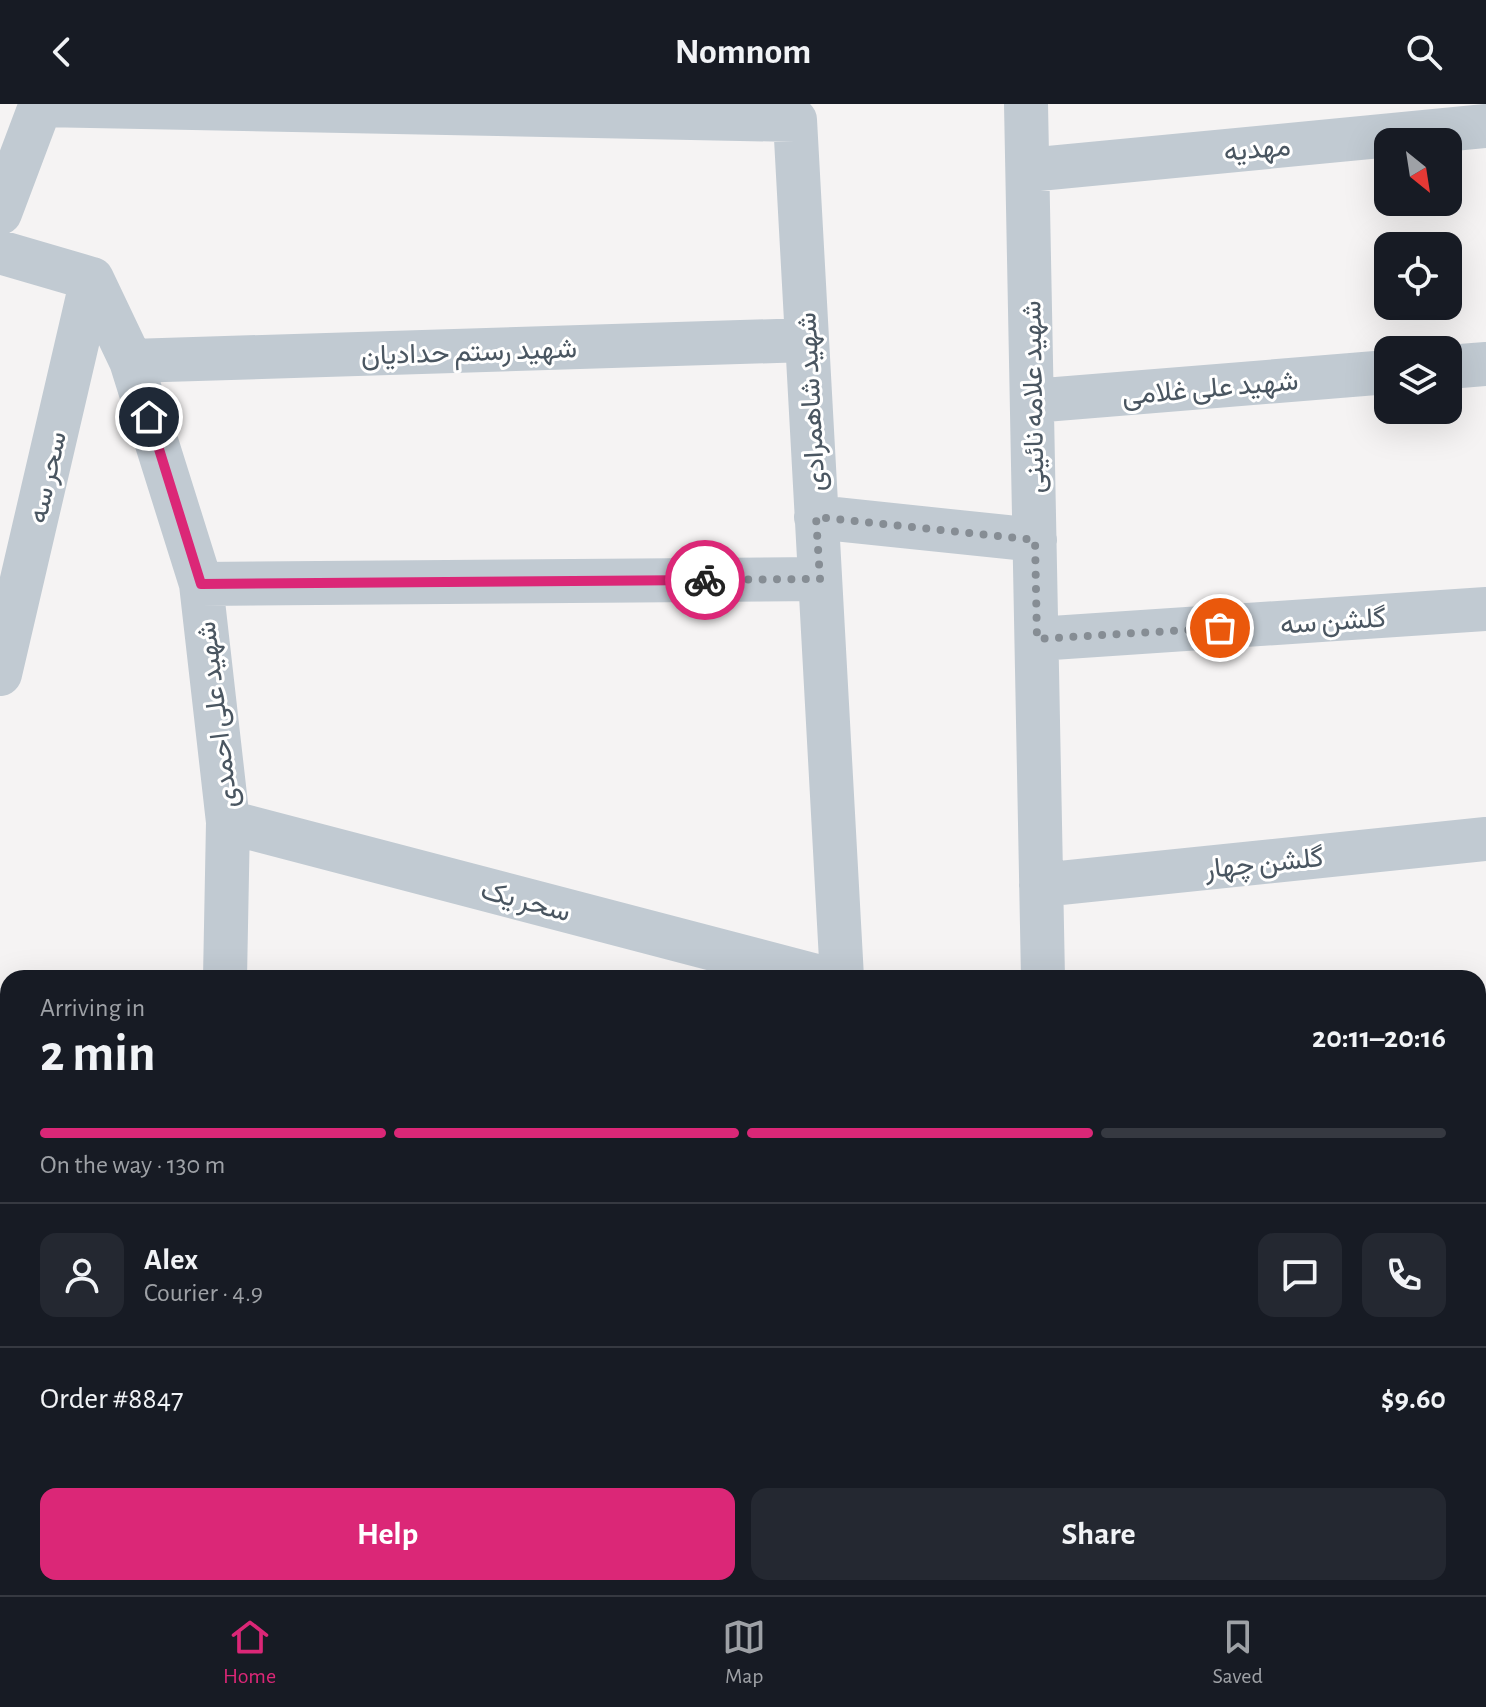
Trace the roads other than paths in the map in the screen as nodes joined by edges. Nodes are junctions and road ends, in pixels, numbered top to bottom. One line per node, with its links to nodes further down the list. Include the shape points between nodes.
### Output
1 (40, 104): 3 (street); 6 (street)
2 (1026, 104): 5 (street, شهید علامه‌ نائینی)
3 (706, 111): 9 (street, شهید شاهمرادی, via 795,120)
4 (1486, 126): 5 (street, مهدیه)
5 (1028, 170): 14 (street, شهید علامه‌ نائینی)
6 (0, 213)
7 (0, 252): 8 (street)
8 (92, 279): 10 (street, شهید علی احمدی); 21 (street, سحر سه)
9 (807, 340): 10 (street, شهید رستم حدادیان); 15 (street, شهید شاهمرادی)
10 (131, 361): 18 (street, شهید علی احمدی)
11 (1486, 364): 12 (street)
12 (1462, 366)
13 (1374, 373): 14 (street, شهید علی غلامی)
14 (1032, 401): 16 (street, شهید علامه‌ نائینی)
15 (816, 517): 16 (street); 17 (street, شهید شاهمرادی)
16 (1035, 540): 20 (street, شهید علامه‌ نائینی)
17 (820, 579): 18 (street); 27 (street, شهید شاهمرادی)
18 (201, 584): 22 (street, شهید علی احمدی)
19 (1486, 609): 20 (street, گلشن سه)
20 (1037, 639): 24 (street, شهید علامه‌ نائینی)
21 (0, 674)
22 (228, 822): 25 (street, شهید علی احمدی); 26 (street, سحر یک)
23 (1486, 839): 24 (street, گلشن چهار)
24 (1041, 885): 28 (street, شهید علامه‌ نائینی)
25 (225, 970)
26 (793, 970)
27 (842, 970)
28 (1043, 970)

